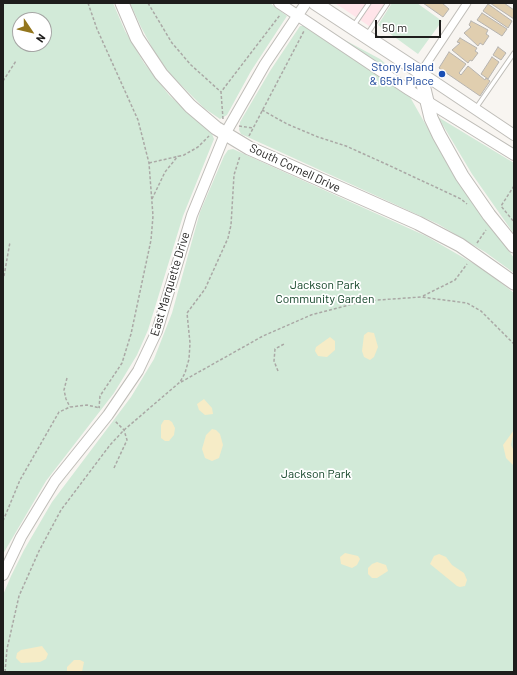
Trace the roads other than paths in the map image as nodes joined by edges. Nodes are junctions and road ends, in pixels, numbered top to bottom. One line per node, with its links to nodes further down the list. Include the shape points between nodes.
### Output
1 (122, 3): 16 (highway, South Cornell Drive, via 137,38 161,74 204,118)
2 (279, 3): 8 (street)
3 (306, 3): 8 (street, East Marquette Drive)
4 (315, 3): 9 (highway)
5 (388, 3): 10 (lane)
6 (467, 3): 12 (street)
7 (368, 4): 9 (lane)
8 (297, 15): 13 (street); 16 (street, East Marquette Drive, via 265,64)
9 (352, 27): 10 (highway)
10 (366, 36): 12 (highway)
11 (514, 53): 15 (lane)
12 (420, 72): 13 (street); 14 (highway); 15 (street)
13 (409, 90): 14 (street)
14 (427, 102): 18 (street); 19 (highway, via 431,118 462,176 488,215)
15 (476, 109): 17 (street)
16 (225, 134): 20 (highway, South Cornell Drive, via 284,164 418,223 460,245); 21 (street, East Marquette Drive, via 192,215 161,318 141,365 108,415 55,481 21,537)
17 (514, 135)
18 (514, 155)
19 (514, 246)
20 (514, 283)
21 (3, 575)

